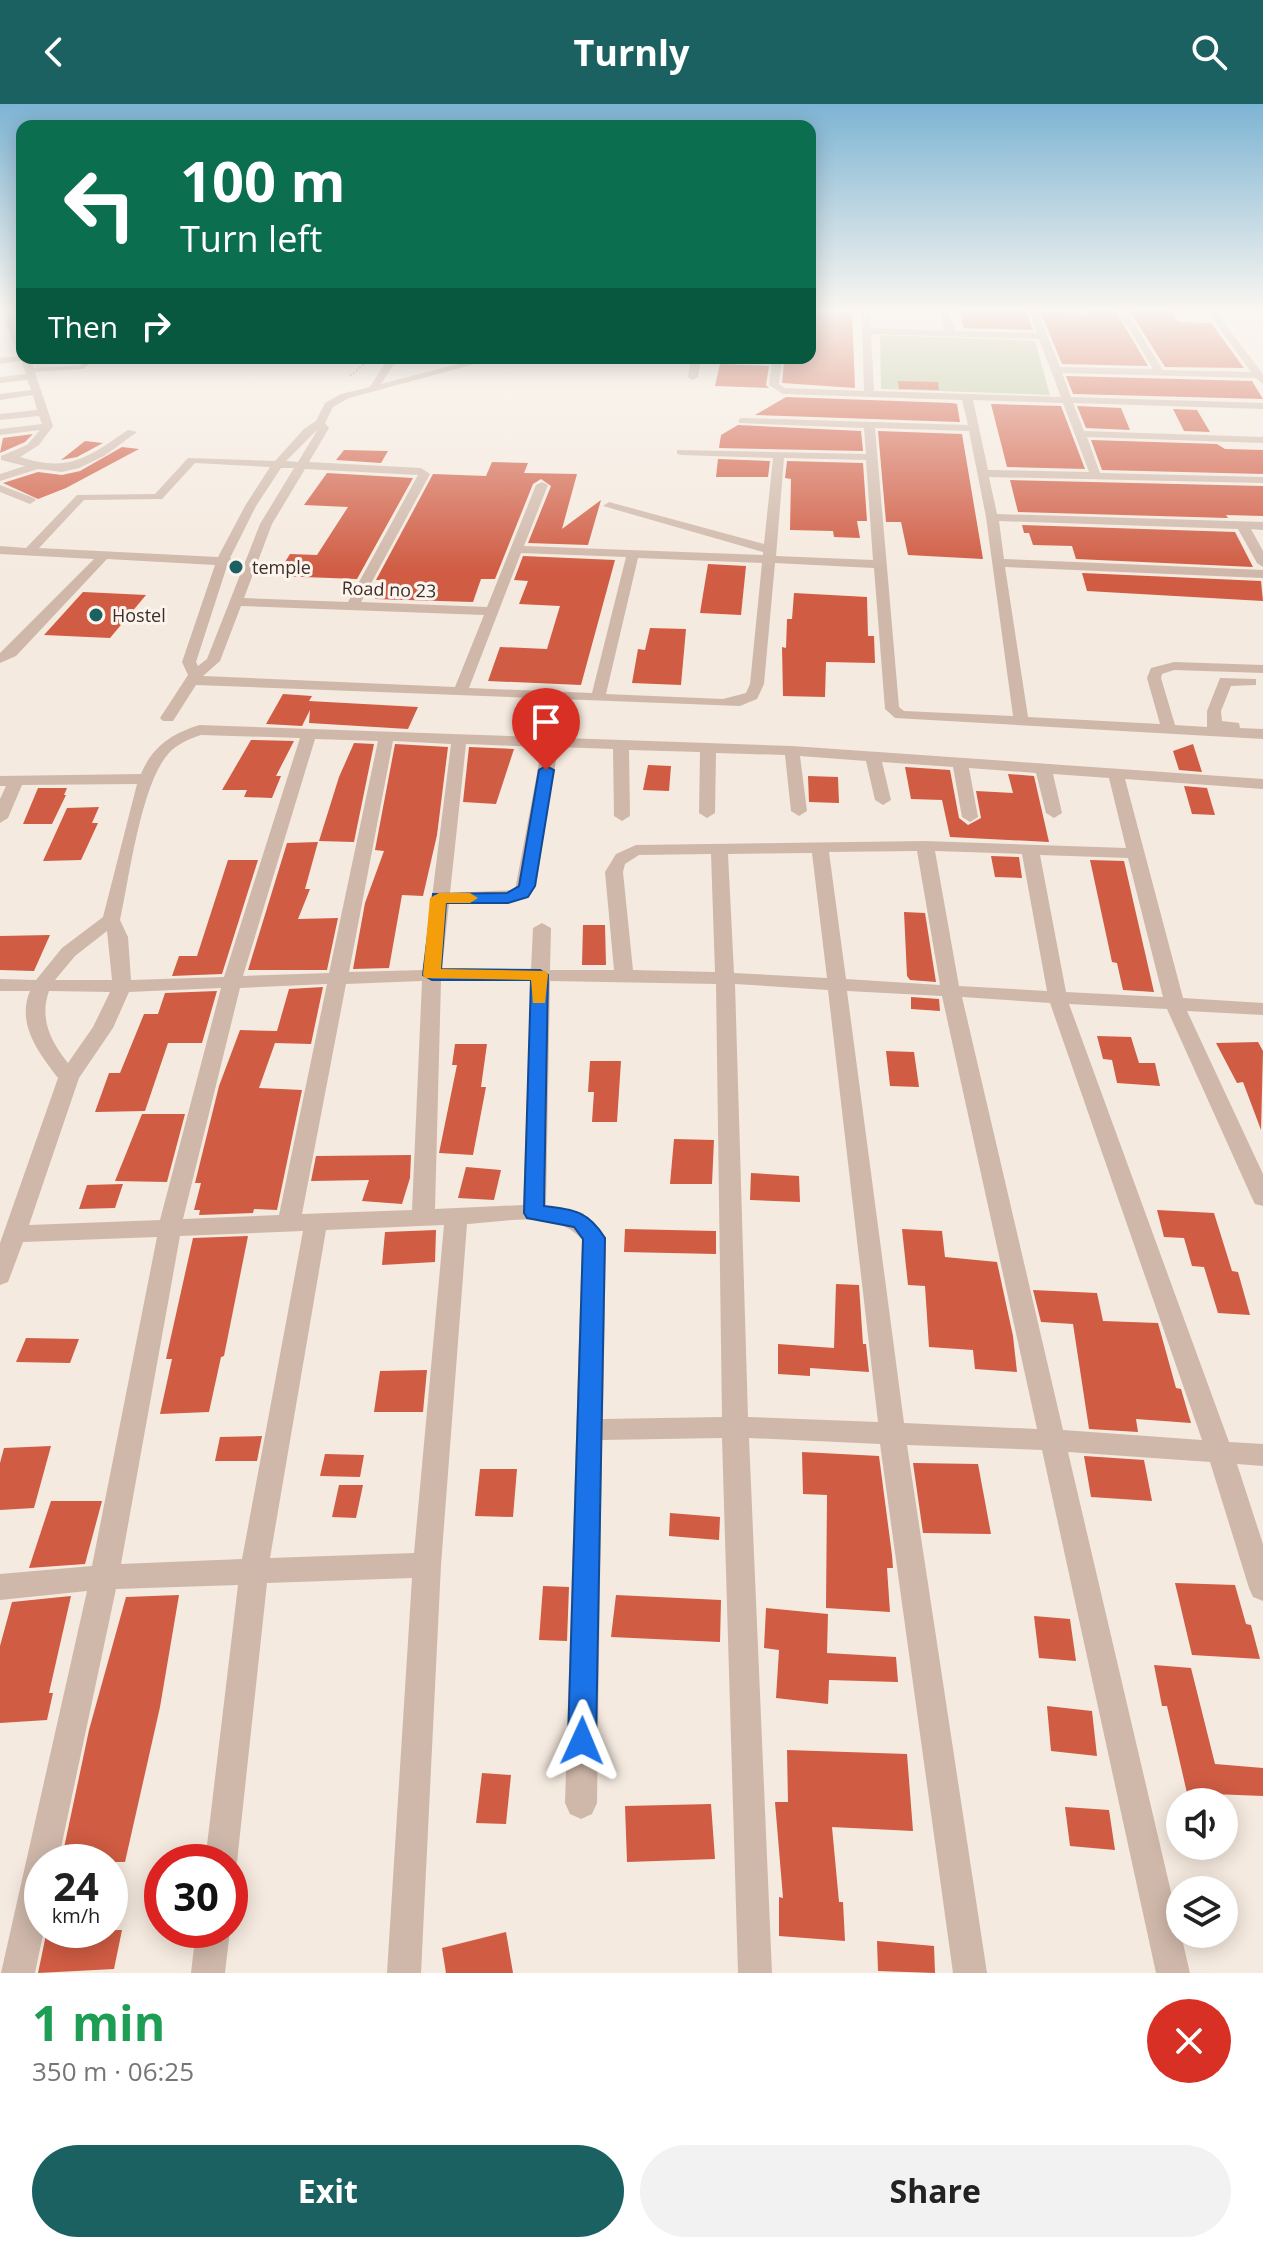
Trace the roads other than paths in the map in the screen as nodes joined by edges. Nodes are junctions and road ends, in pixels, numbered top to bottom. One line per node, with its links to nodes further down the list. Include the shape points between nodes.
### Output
1 (38, 397): 7 (street)
2 (346, 397): 10 (street, via 329,405)
3 (967, 397): 13 (street)
4 (978, 397): 5 (street)
5 (1067, 399): 6 (street); 16 (street)
6 (1263, 406)
7 (43, 412): 8 (street); 12 (street)
8 (0, 417)
9 (743, 421): 11 (street)
10 (320, 423): 24 (street, via 306,428); 25 (street, via 324,428)
11 (869, 425): 13 (street); 22 (street)
12 (48, 426): 14 (street); 18 (street)
13 (974, 428): 27 (street)
14 (0, 432)
15 (132, 432): 26 (street, via 80,466)
16 (1081, 434): 17 (street); 28 (street)
17 (1263, 440)
18 (40, 441): 19 (street); 23 (street)
19 (0, 448)
20 (681, 452): 21 (street)
21 (779, 455): 22 (street); 43 (street)
22 (872, 457): 48 (street)
23 (5, 458): 26 (street)
24 (279, 464): 25 (street); 40 (street, via 192,460 158,497 81,497); 44 (street)
25 (302, 464): 45 (street, via 266,524); 51 (street, via 424,474)
26 (35, 466): 29 (street)
27 (983, 473): 28 (street); 35 (street)
28 (1096, 476): 30 (street)
29 (0, 478)
30 (1263, 480)
31 (542, 485): 38 (street)
32 (0, 488): 33 (street)
33 (30, 500)
34 (609, 506): 43 (street)
35 (992, 517): 36 (street); 46 (street)
36 (1243, 526): 37 (street); 47 (street)
37 (1263, 526)
38 (516, 549): 41 (street); 52 (street)
39 (0, 550): 40 (street)
40 (30, 551): 42 (street)
41 (633, 554): 43 (street); 58 (street)
42 (104, 555): 44 (street); 53 (street)
43 (769, 555): 48 (street); 58 (street, via 752,696 723,703)
44 (222, 562): 45 (street); 55 (street, via 189,662)
45 (251, 562): 50 (street)
46 (999, 563): 49 (street); 60 (street)
47 (1263, 563)
48 (881, 564): 60 (street, via 892,709 919,718)
49 (1263, 574)
50 (236, 602): 51 (street, Road no 23); 55 (street, via 213,661)
51 (352, 606): 52 (street, Road no 23)
52 (492, 611): 57 (street)
53 (0, 659)
54 (1263, 669): 62 (street, via 1174,666 1156,671)
55 (193, 677): 57 (street); 59 (street)
56 (1263, 682): 63 (street, via 1225,681 1214,725)
57 (460, 693): 58 (street)
58 (598, 698)
59 (168, 718)
60 (1021, 722): 62 (street)
61 (1263, 727): 63 (street)
62 (1169, 729): 63 (street)
63 (1228, 729): 65 (street)
64 (309, 733): 66 (street); 76 (street, via 190,732 158,755); 99 (street)
65 (1263, 734)
66 (386, 737): 67 (street); 97 (street)
67 (459, 739): 68 (street); 91 (street)
68 (551, 741): 69 (street); 91 (street, via 522,894)
69 (621, 745): 70 (street); 83 (street)
70 (708, 747): 71 (street); 81 (street)
71 (792, 751): 72 (street); 80 (street)
72 (873, 756): 73 (street); 79 (street)
73 (960, 762): 74 (street); 84 (street)
74 (1043, 767): 75 (street); 82 (street)
75 (1115, 772): 78 (street); 90 (street)
76 (145, 779): 77 (street); 92 (street)
77 (8, 781): 85 (street)
78 (1263, 784)
79 (883, 800)
80 (799, 811)
81 (707, 813)
82 (1054, 813)
83 (622, 816)
84 (970, 817)
85 (0, 818)
86 (925, 846): 88 (street); 89 (street); 104 (street)
87 (719, 847): 88 (street); 96 (street, via 636,850 615,865); 98 (street)
88 (820, 847): 103 (street)
89 (1030, 849): 90 (street); 105 (street)
90 (1133, 853): 106 (street)
91 (439, 898): 94 (street)
92 (111, 920): 101 (street, via 59,958); 102 (street, via 119,937)
93 (542, 928): 95 (street)
94 (432, 975): 95 (street); 97 (street); 112 (street)
95 (540, 975): 96 (street); 110 (street)
96 (624, 976): 98 (street)
97 (336, 978): 99 (street); 113 (street)
98 (725, 978): 103 (street); 117 (street)
99 (232, 981): 102 (street); 114 (street)
100 (0, 985): 101 (street)
101 (43, 985): 102 (street); 108 (street, via 36,1028)
102 (122, 986): 108 (street, via 103,1028)
103 (839, 986): 104 (street); 119 (street)
104 (951, 992): 105 (street); 120 (street)
105 (1058, 999): 106 (street); 121 (street)
106 (1175, 1006): 107 (street); 109 (street)
107 (1263, 1009)
108 (69, 1077): 115 (street)
109 (1263, 1198)
110 (534, 1213): 111 (street); 118 (street, via 582,1221 594,1238)
111 (456, 1216): 112 (street); 123 (street)
112 (423, 1217): 113 (street)
113 (302, 1222): 114 (street); 124 (street)
114 (170, 1227): 115 (street); 125 (street)
115 (14, 1234): 116 (street)
116 (0, 1276)
117 (735, 1427): 118 (street); 119 (street); 134 (street)
118 (589, 1430): 128 (street)
119 (892, 1433): 120 (street); 135 (street)
120 (1051, 1440): 121 (street); 136 (street)
121 (1220, 1453): 122 (street); 127 (street)
122 (1263, 1455)
123 (427, 1565): 124 (street); 133 (street)
124 (254, 1571): 125 (street); 129 (street)
125 (104, 1577): 126 (street); 131 (street)
126 (0, 1587)
127 (1263, 1588)
128 (581, 1803)
129 (223, 1844)
130 (211, 1948): 132 (street)
131 (18, 1973)
132 (208, 1973)
133 (404, 1973)
134 (755, 1973)
135 (970, 1973)
136 (1173, 1973)

